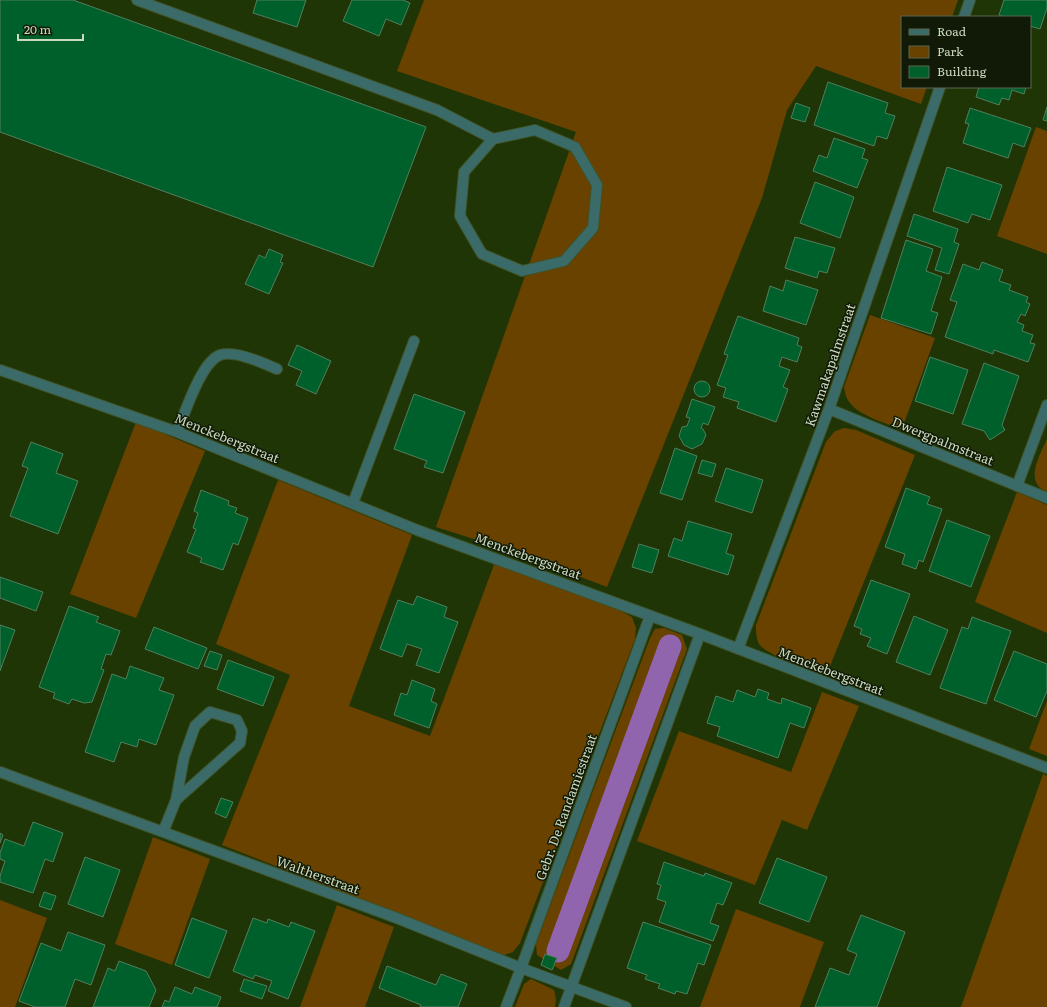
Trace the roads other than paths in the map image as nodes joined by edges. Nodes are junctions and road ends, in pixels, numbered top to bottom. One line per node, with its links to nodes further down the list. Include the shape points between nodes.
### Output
1 (137, 0): 5 (street, via 437,110)
2 (970, 0): 3 (street)
3 (964, 16)
4 (940, 88): 10 (street, Kawmakapalmstraat)
5 (493, 139): 5 (street, via 535,130 575,147 597,185 593,228 564,261 522,271 482,254 460,216 464,172)
6 (414, 340): 14 (street)
7 (277, 368): 11 (street, via 234,355 221,354 212,359 204,369)
8 (0, 370): 11 (street, Menckebergstraat)
9 (1047, 405): 12 (street)
10 (829, 409): 12 (street, Dwergpalmstraat); 17 (street, Kawmakapalmstraat)
11 (177, 432): 14 (street, Menckebergstraat)
12 (1017, 486): 13 (street, Dwergpalmstraat)
13 (1047, 498)
14 (353, 503): 15 (street, Menckebergstraat, via 417,530)
15 (650, 616): 16 (street, Menckebergstraat); 22 (street, Gebr. De Randamiestraat)
16 (700, 634): 17 (street, Menckebergstraat); 23 (street)
17 (738, 649): 18 (street, Menckebergstraat)
18 (1047, 768)
19 (0, 772): 21 (street, Waltherstraat)
20 (176, 800): 20 (street, via 184,757 195,726 210,712 237,720 242,731 240,743); 21 (street)
21 (163, 832): 22 (street, Waltherstraat, via 394,917)
22 (521, 968): 23 (street, Waltherstraat); 24 (street, Gebr. De Randamiestraat)
23 (572, 988): 25 (street); 26 (street, Waltherstraat)
24 (506, 1007)
25 (564, 1007)
26 (626, 1007)

